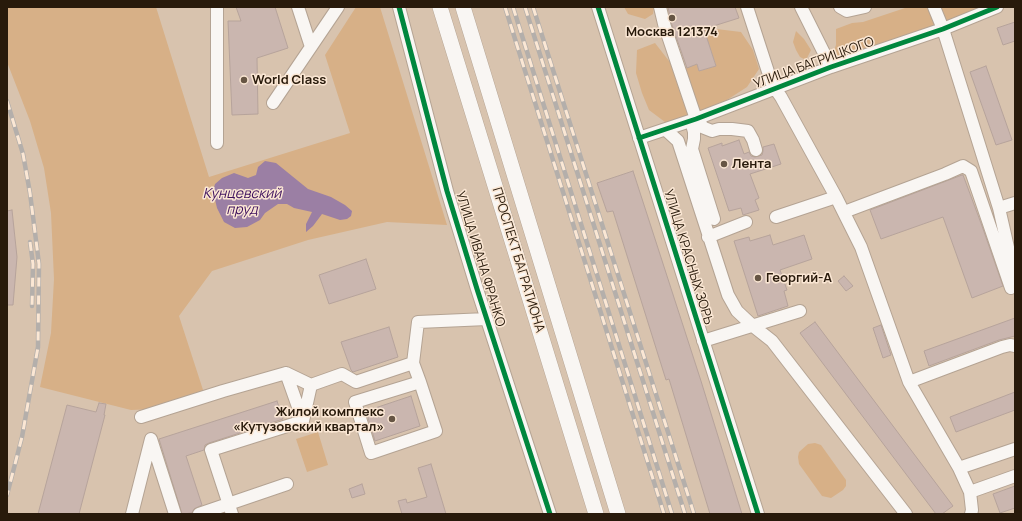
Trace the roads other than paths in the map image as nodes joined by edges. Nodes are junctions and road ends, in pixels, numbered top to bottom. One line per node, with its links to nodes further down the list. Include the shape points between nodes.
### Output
1 (217, 7): 23 (street)
2 (298, 7): 16 (street)
3 (338, 7): 16 (street)
4 (399, 7): 35 (street, УЛИЦА ИВАНА ФРАНКО, via 448,191)
5 (440, 7): 56 (main road, ПРОСПЕКТ БАГРАТИОНА)
6 (463, 7): 57 (main road, ПРОСПЕКТ БАГРАТИОНА)
7 (598, 7): 22 (street, УЛИЦА КРАСНЫХ ЗОРЬ)
8 (660, 7): 20 (street)
9 (747, 7): 18 (street)
10 (801, 7): 17 (street)
11 (840, 7): 12 (street, via 847,12)
12 (865, 7)
13 (934, 7): 15 (street)
14 (997, 7): 15 (street, УЛИЦА БАГРИЦКОГО)
15 (943, 29): 17 (street, УЛИЦА БАГРИЦКОГО); 27 (street)
16 (311, 47): 19 (street)
17 (831, 67): 18 (street, УЛИЦА БАГРИЦКОГО)
18 (775, 89): 20 (street, УЛИЦА БАГРИЦКОГО); 25 (street)
19 (273, 102)
20 (695, 119): 21 (street, УЛИЦА БАГРИЦКОГО); 24 (street, via 702,127 712,131 748,131); 30 (street, via 692,149)
21 (666, 130): 22 (street, УЛИЦА БАГРИЦКОГО); 32 (street, via 678,141)
22 (639, 138): 37 (street, УЛИЦА КРАСНЫХ ЗОРЬ)
23 (217, 142)
24 (756, 150)
25 (836, 197): 28 (street); 29 (street)
26 (1015, 203): 27 (street)
27 (999, 208): 33 (street)
28 (844, 212): 33 (street, via 963,166 971,171); 42 (street, via 861,247)
29 (776, 217)
30 (714, 219)
31 (746, 222): 32 (street)
32 (708, 237): 36 (street, via 728,295 737,311)
33 (1013, 283)
34 (800, 311): 36 (street)
35 (487, 319): 39 (street, via 418,322); 55 (street, УЛИЦА ИВАНА ФРАНКО)
36 (753, 326): 37 (street); 59 (street, via 772,341)
37 (703, 342): 58 (street, УЛИЦА КРАСНЫХ ЗОРЬ)
38 (1015, 346): 42 (street, via 1002,346)
39 (413, 363): 41 (street); 43 (street, via 356,382 342,374)
40 (286, 373): 43 (street); 44 (street); 45 (street)
41 (420, 382): 41 (street, via 436,431 371,453 355,402)
42 (909, 382): 47 (street)
43 (310, 385): 45 (street)
44 (141, 417)
45 (303, 421): 51 (street, via 211,450)
46 (1015, 449): 47 (street)
47 (959, 468): 50 (street)
48 (1015, 476): 50 (street)
49 (287, 484): 51 (street)
50 (970, 492): 60 (street)
51 (231, 509): 54 (street)
52 (132, 514): 53 (street, via 151,439)
53 (175, 514)
54 (199, 514)
55 (550, 514)
56 (596, 514)
57 (618, 514)
58 (758, 514)
59 (906, 514)
60 (971, 514)

